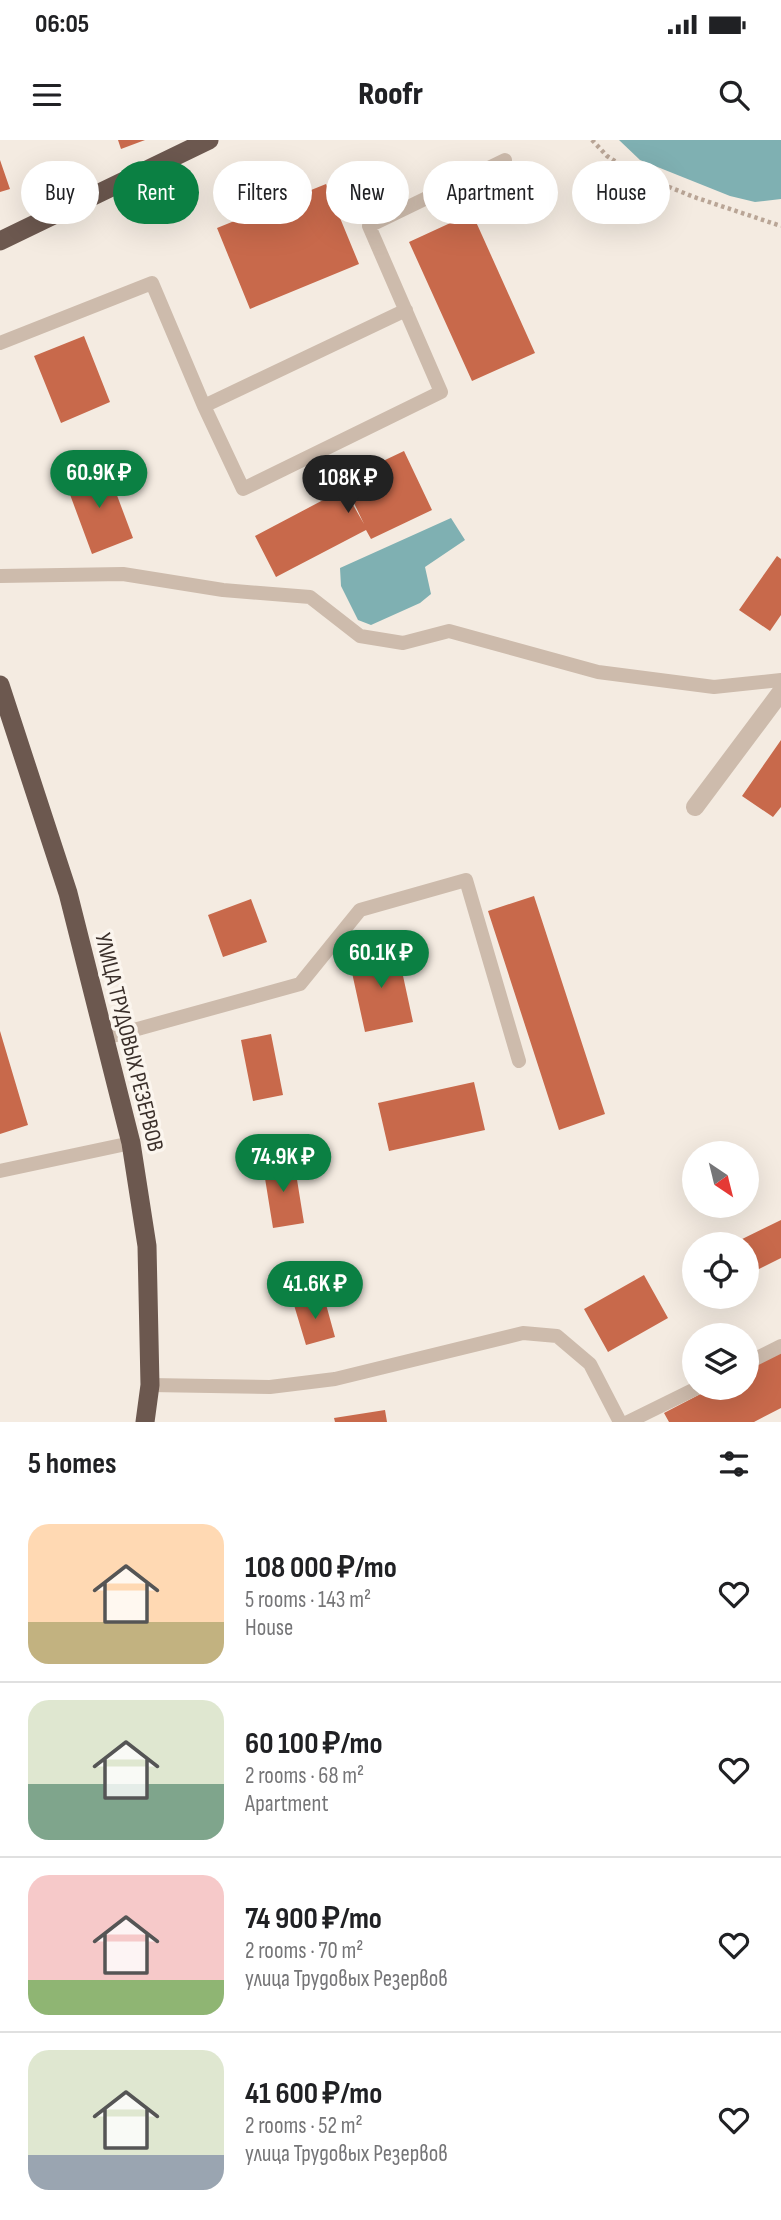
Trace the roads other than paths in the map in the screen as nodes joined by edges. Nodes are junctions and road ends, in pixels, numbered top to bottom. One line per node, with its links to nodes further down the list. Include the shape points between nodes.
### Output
1 (209, 140): 3 (highway)
2 (505, 160): 4 (lane, via 369,226)
3 (0, 241)
4 (406, 310): 6 (lane); 6 (lane, via 441,392 243,489)
5 (0, 343): 6 (lane, via 152,283)
6 (204, 406)
7 (0, 576): 8 (lane, via 123,574 223,590 310,597 360,636 403,643 449,631 598,672 714,687)
8 (781, 680)
9 (0, 685): 12 (highway, УЛИЦА ТРУДОВЫХ РЕЗЕРВОВ, via 68,893)
10 (781, 692): 11 (street)
11 (695, 807)
12 (105, 1038): 13 (lane, via 300,984 360,910 466,880); 14 (highway, УЛИЦА ТРУДОВЫХ РЕЗЕРВОВ)
13 (519, 1061)
14 (131, 1143): 15 (lane); 18 (highway, УЛИЦА ТРУДОВЫХ РЕЗЕРВОВ, via 146,1246)
15 (0, 1171)
16 (781, 1346): 17 (lane)
17 (759, 1357)
18 (150, 1385): 20 (highway, УЛИЦА ТРУДОВЫХ РЕЗЕРВОВ); 21 (lane, via 270,1387 335,1379 523,1333 557,1336 590,1364)
19 (682, 1395): 22 (lane)
20 (145, 1422)
21 (620, 1422)
22 (628, 1422)

